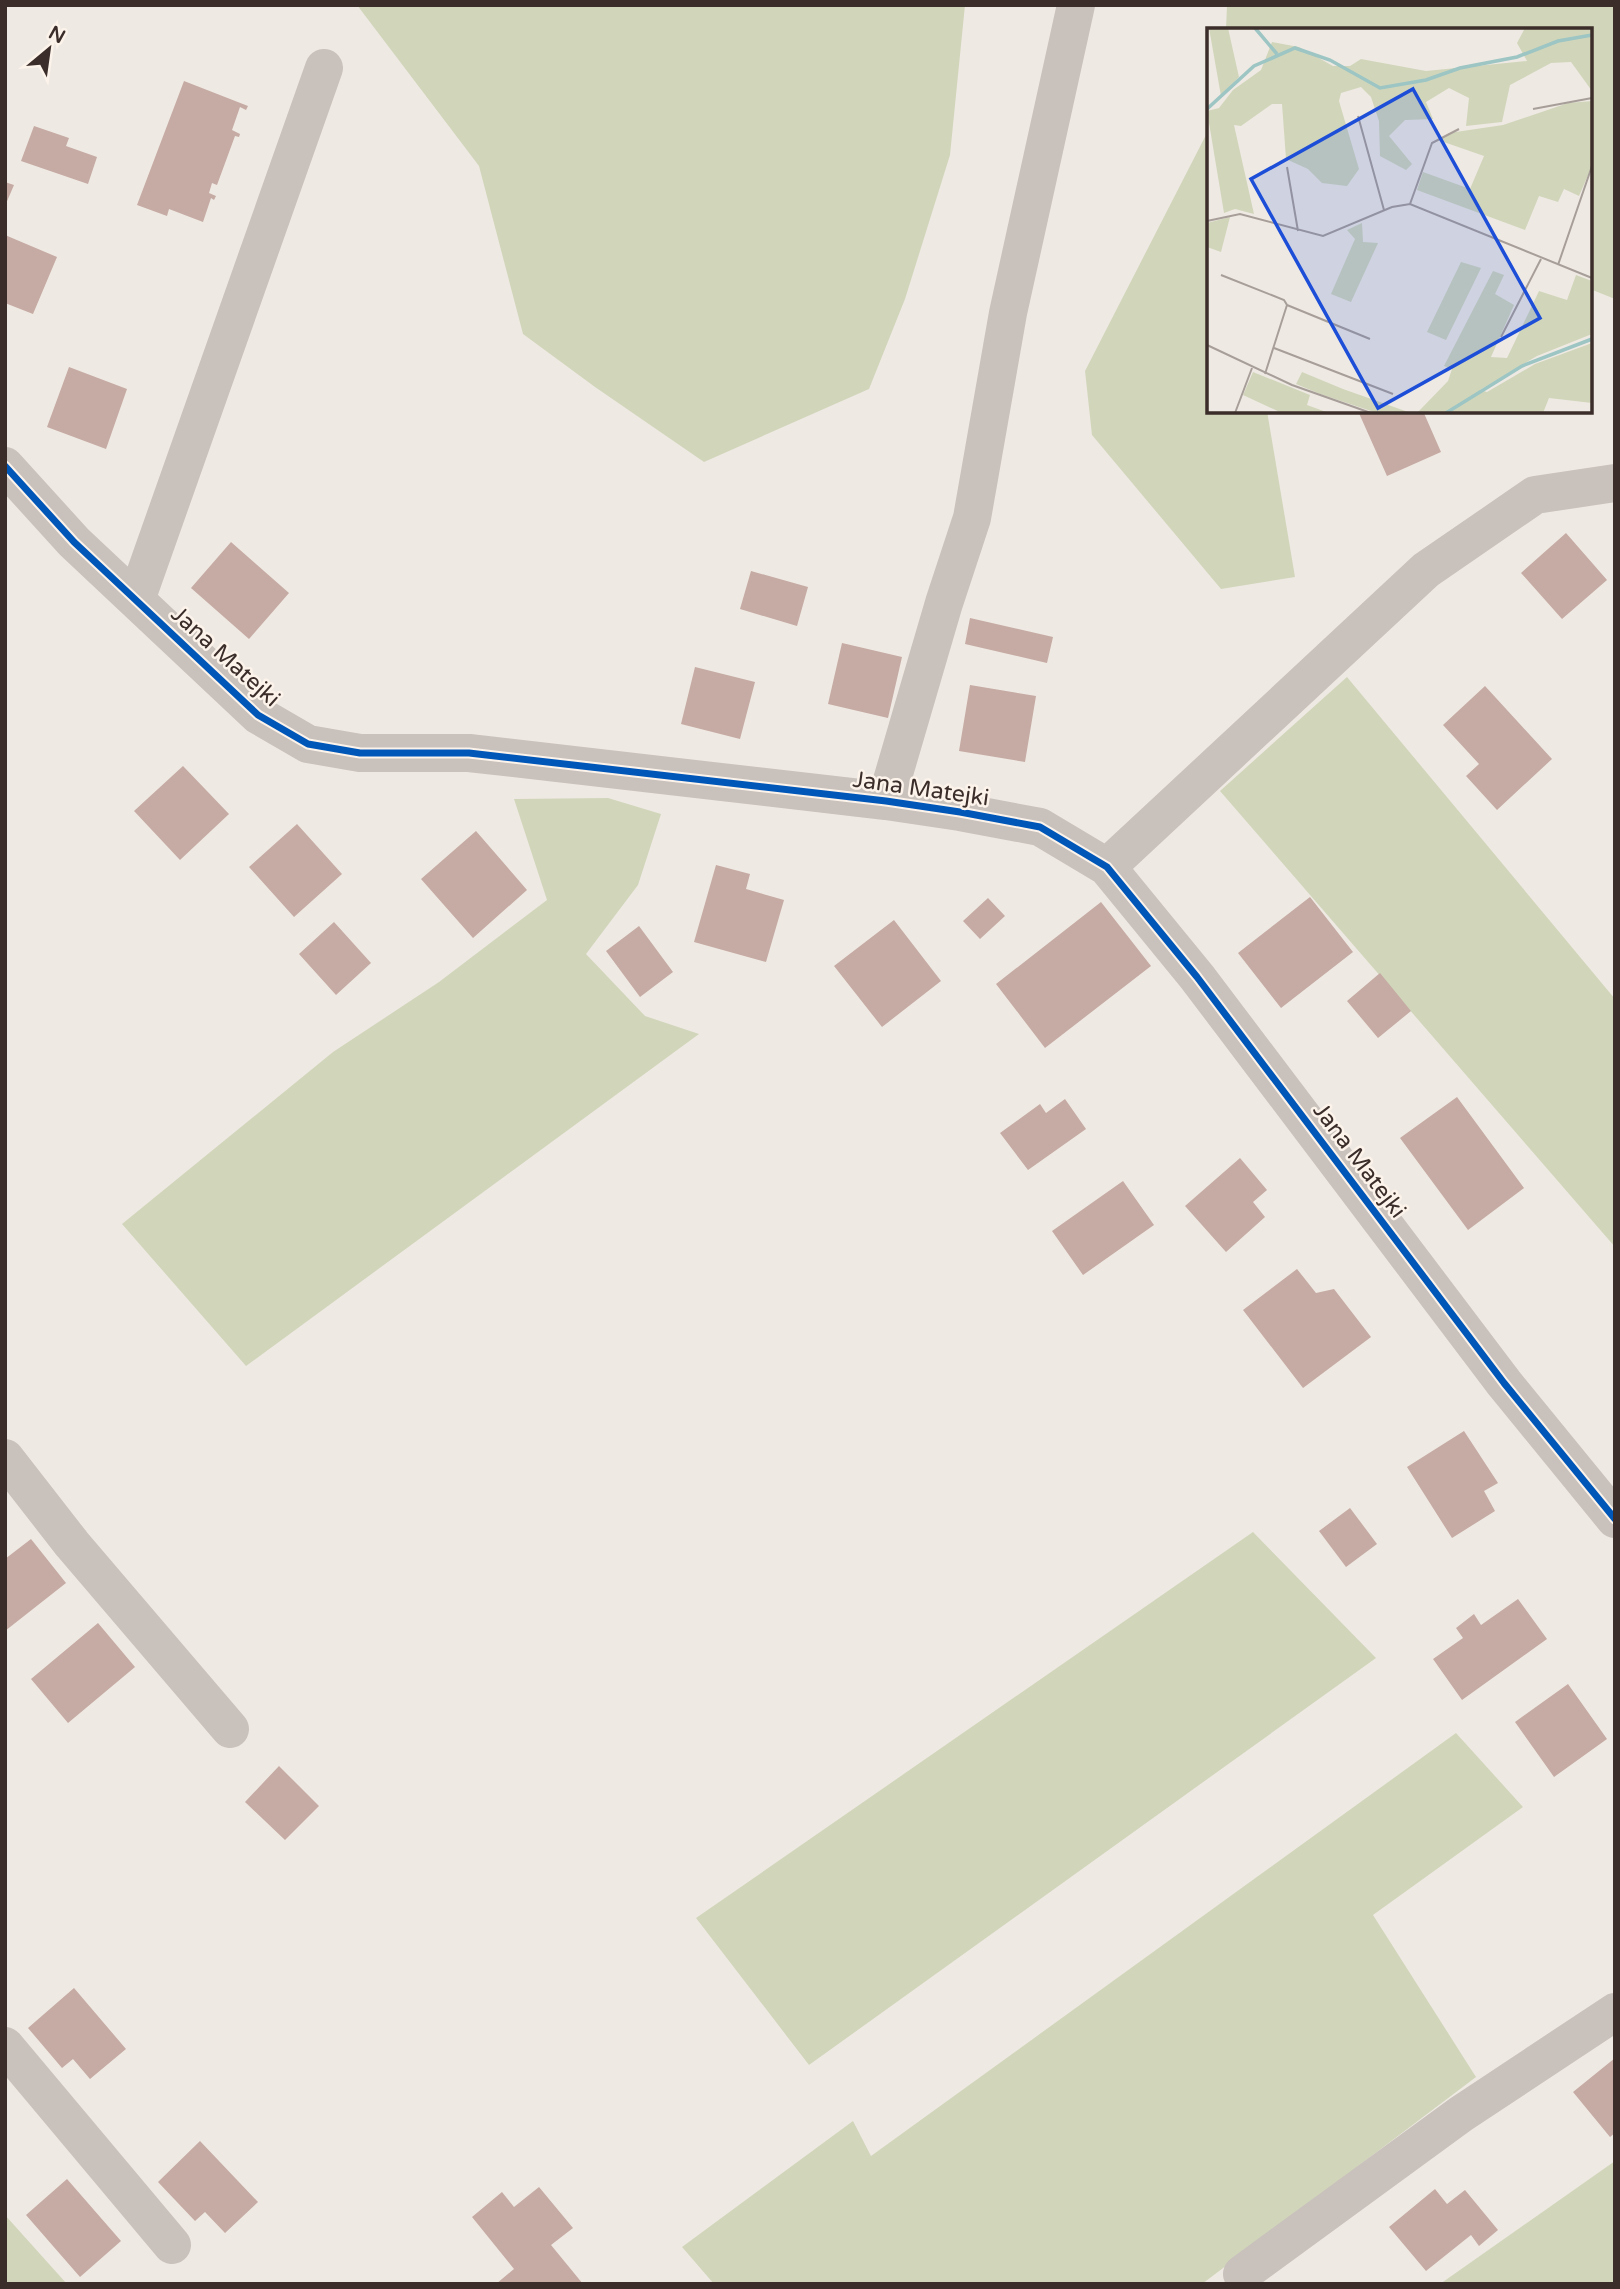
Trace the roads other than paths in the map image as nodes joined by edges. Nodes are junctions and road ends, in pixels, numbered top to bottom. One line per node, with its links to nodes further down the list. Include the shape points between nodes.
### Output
1 (1076, 5): 6 (street, via 1008,313 972,518)
2 (324, 68): 5 (street)
3 (5, 466): 5 (street, Jana Matejki, via 74,542)
4 (1615, 483): 7 (street, via 1535,495 1426,570)
5 (136, 600): 6 (street, Jana Matejki, via 258,715 308,744 360,753 469,754)
6 (886, 801): 7 (street, Jana Matejki, via 1040,827)
7 (1107, 867): 9 (street, Jana Matejki, via 1197,977 1504,1383)
8 (5, 1458): 10 (street)
9 (1615, 1519)
10 (230, 1729)
11 (1615, 2012): 14 (street, via 1461,2114)
12 (5, 2046): 13 (street)
13 (172, 2245)
14 (1242, 2274)

